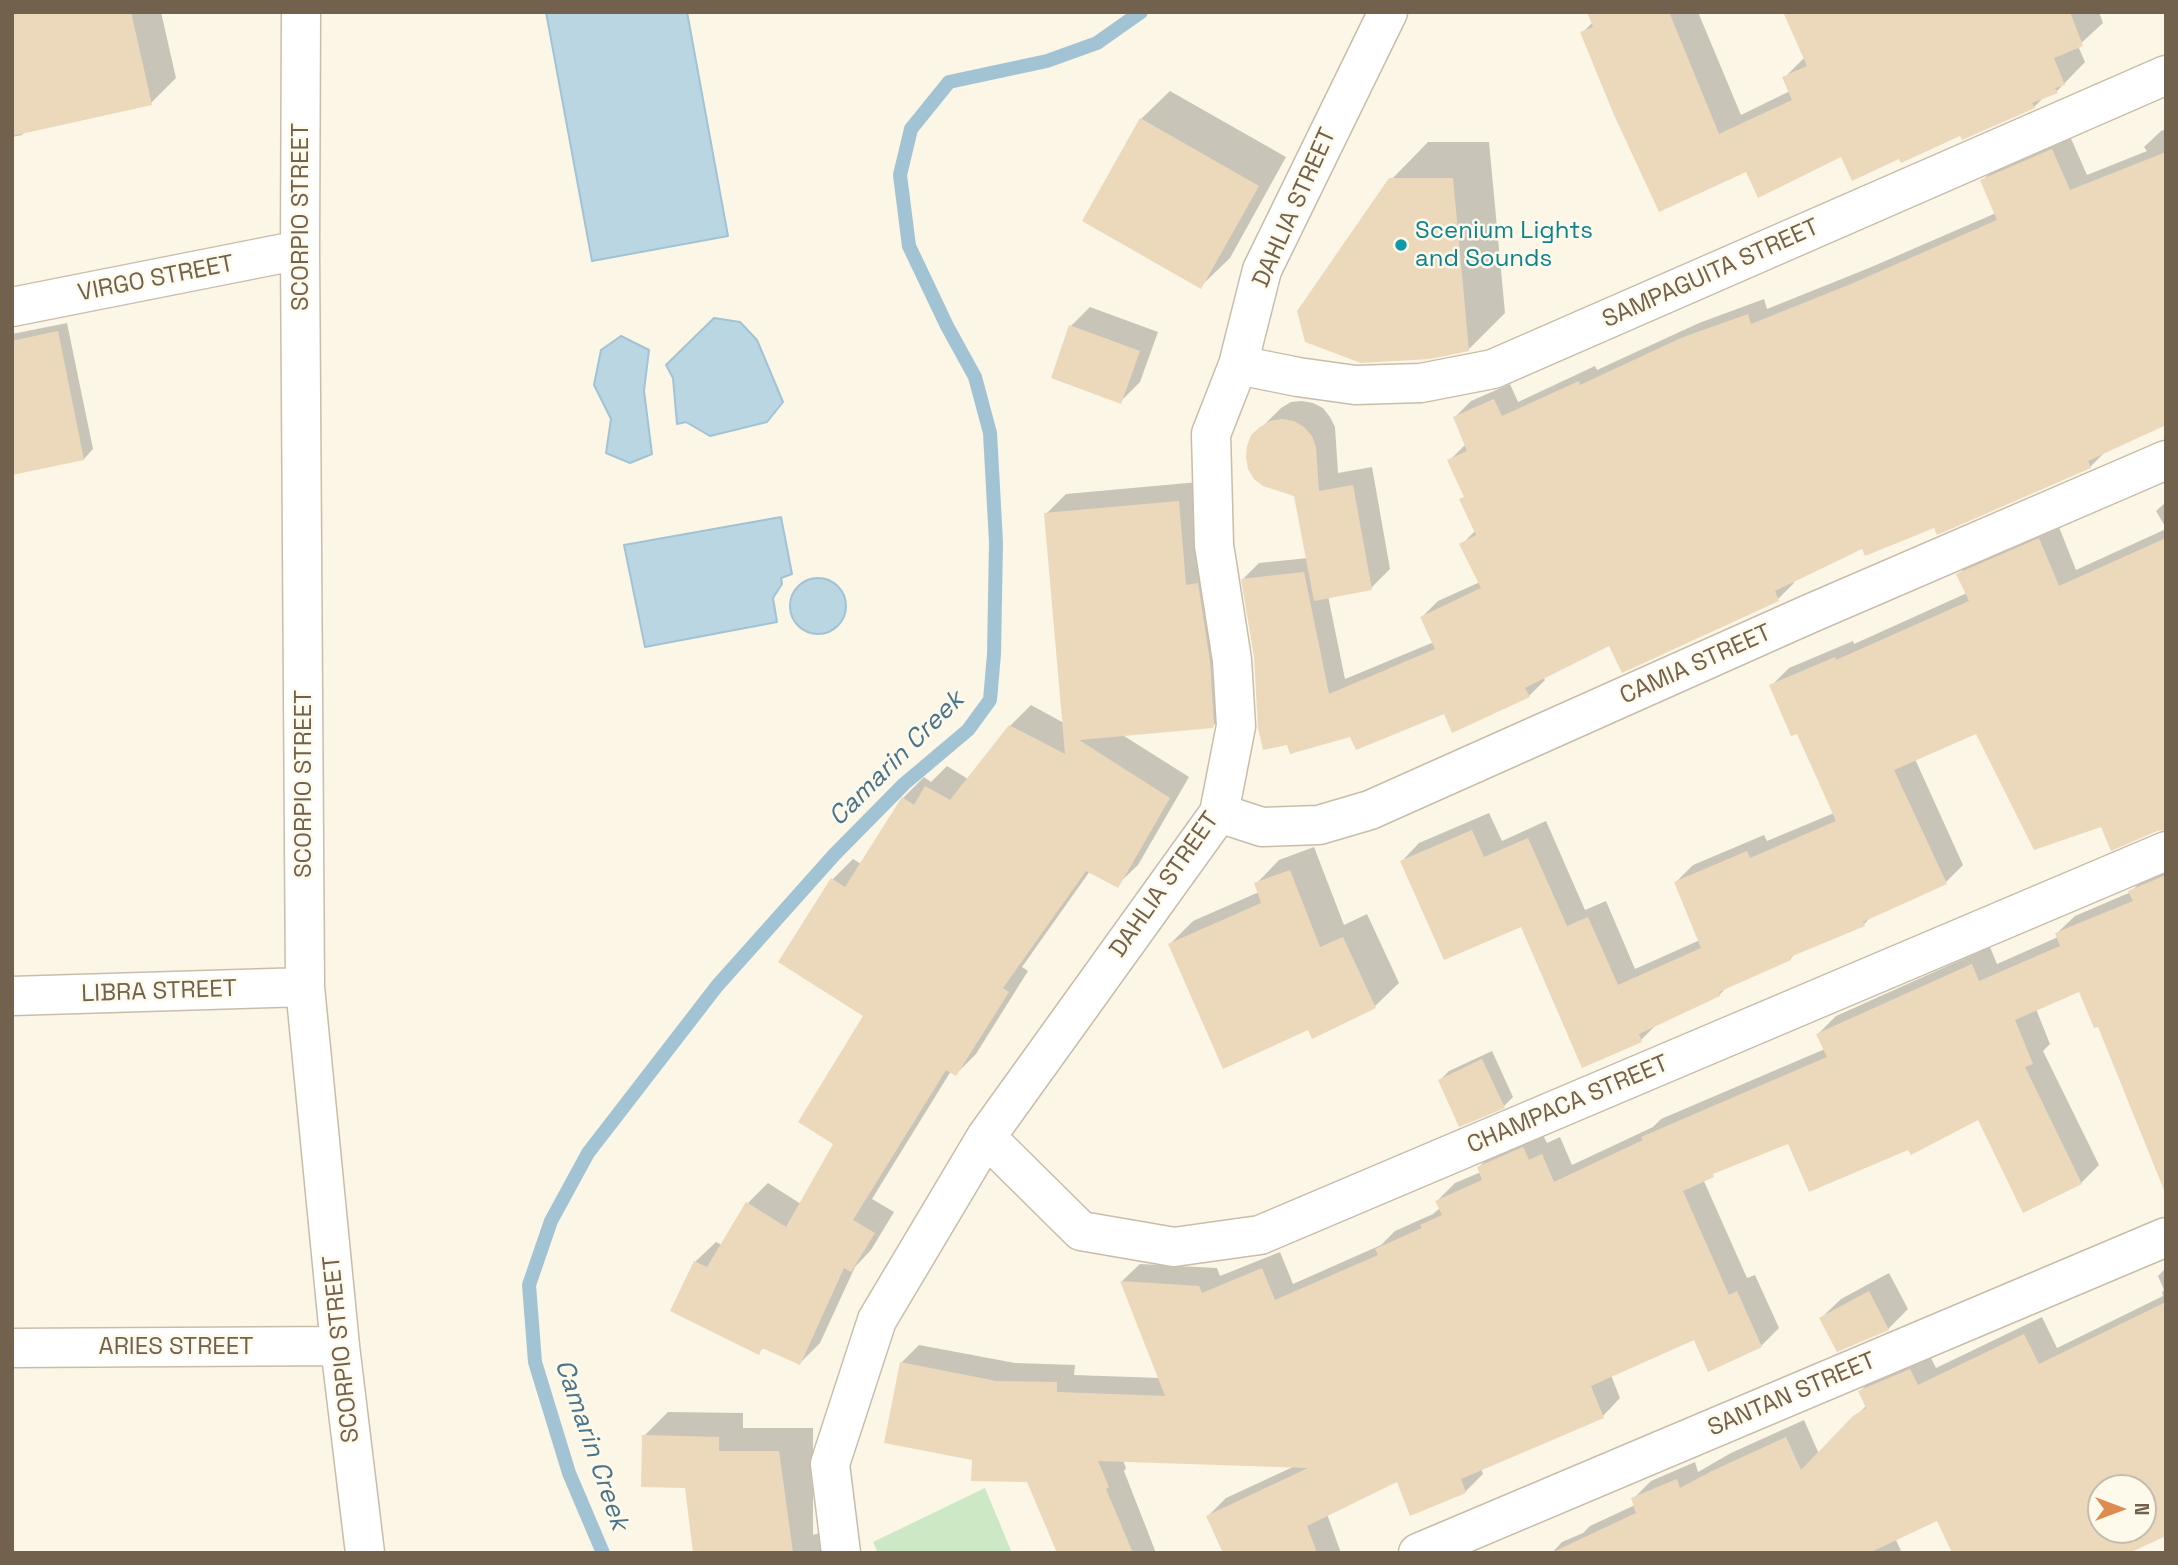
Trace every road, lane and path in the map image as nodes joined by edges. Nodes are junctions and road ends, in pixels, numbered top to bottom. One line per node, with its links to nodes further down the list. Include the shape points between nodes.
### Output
1 (301, 12): 4 (street, SCORPIO STREET)
2 (1388, 12): 6 (street, DAHLIA STREET, via 1262,270)
3 (2166, 75): 6 (street, SAMPAGUITA STREET, via 1493,369 1421,383 1355,385)
4 (300, 250): 5 (street, VIRGO STREET); 10 (street, SCORPIO STREET)
5 (12, 307)
6 (1238, 365): 8 (street, DAHLIA STREET, via 1211,434 1214,545 1232,660 1236,726)
7 (2166, 460): 8 (street, CAMIA STREET, via 1370,810 1319,825 1262,827)
8 (1219, 813): 12 (street, DAHLIA STREET)
9 (2166, 851): 12 (street, CHAMPACA STREET, via 1260,1236 1174,1247 1081,1231)
10 (305, 987): 11 (street, LIBRA STREET); 14 (street, SCORPIO STREET)
11 (12, 996)
12 (986, 1137): 17 (street, DAHLIA STREET, via 877,1320 830,1464)
13 (2166, 1237): 18 (street, SANTAN STREET)
14 (340, 1346): 15 (street, ARIES STREET); 16 (street, SCORPIO STREET)
15 (12, 1348)
16 (365, 1553)
17 (841, 1553)
18 (1418, 1553)

